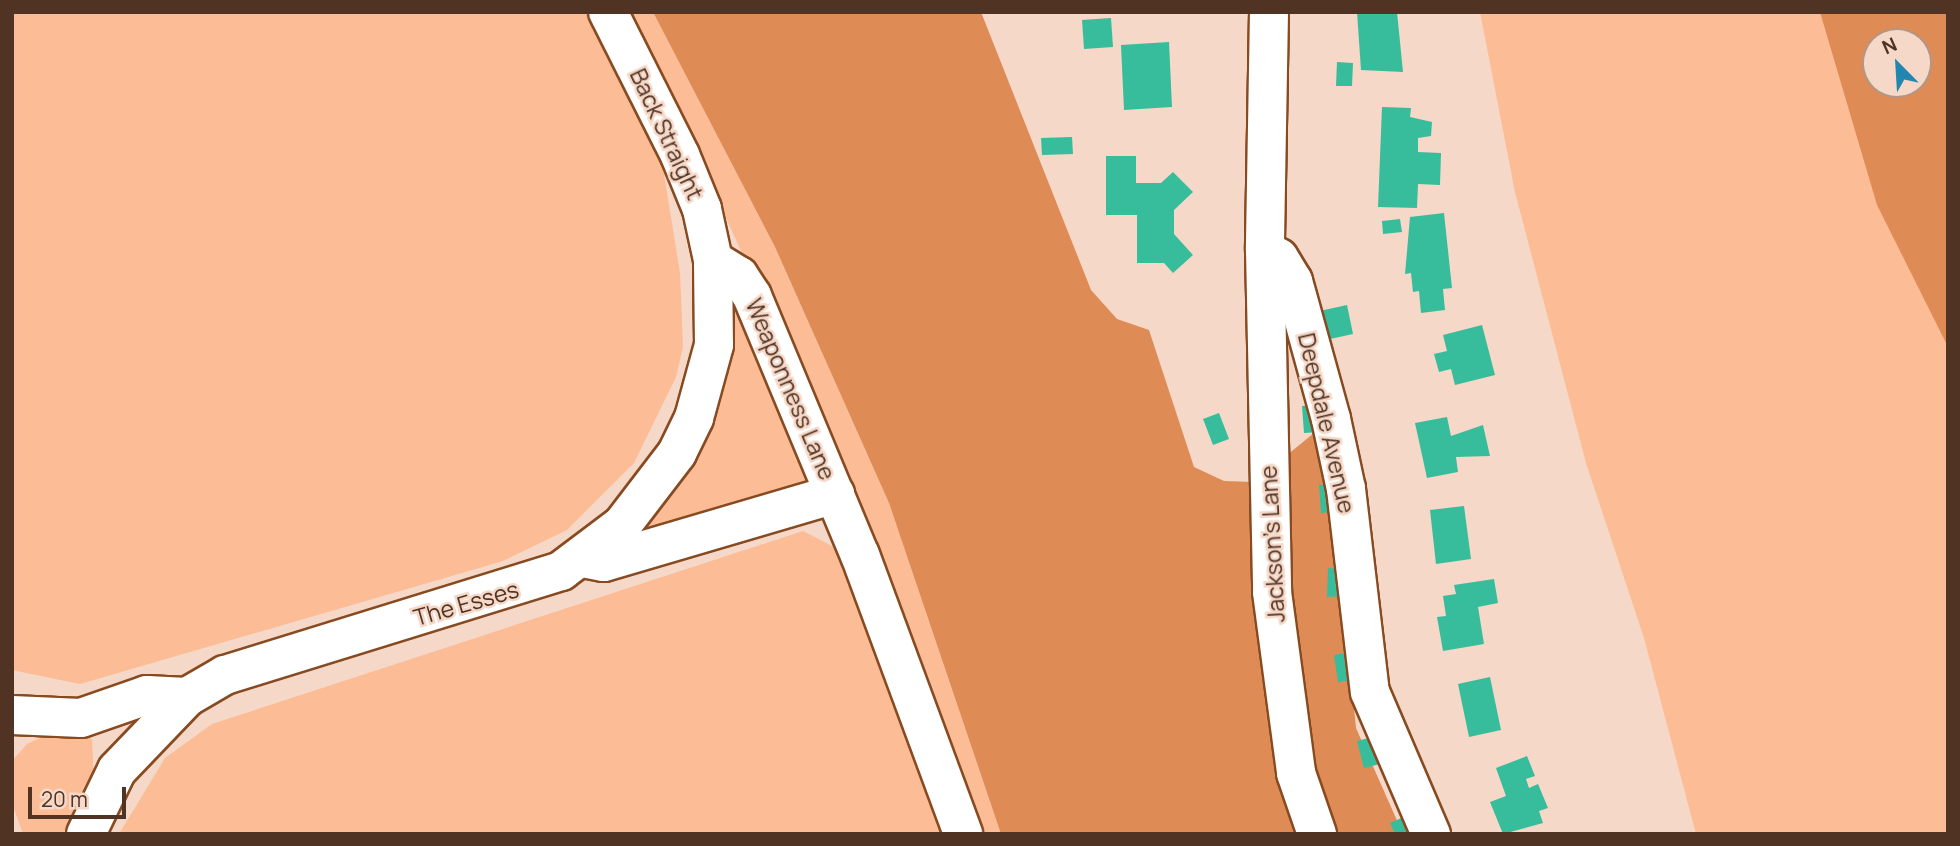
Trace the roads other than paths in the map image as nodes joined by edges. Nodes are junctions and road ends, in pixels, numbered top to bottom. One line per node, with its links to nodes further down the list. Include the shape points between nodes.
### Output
1 (608, 12): 4 (street, Back Straight, via 680,155 702,209)
2 (1269, 12): 3 (street)
3 (1265, 250): 13 (street, Jackson's Lane, via 1272,592 1296,773); 14 (street, Deepdale Avenue, via 1279,258 1293,281 1331,419 1346,489 1370,692)
4 (713, 260): 5 (street, Weaponness Lane, via 747,286); 6 (street, The Esses, via 714,345 694,418 653,489)
5 (835, 494): 6 (street, via 604,562); 12 (street)
6 (583, 558): 7 (street, The Esses, via 538,582 225,675)
7 (187, 697): 9 (street, via 147,695); 10 (street, The Esses)
8 (12, 715): 9 (street)
9 (82, 718): 10 (street, via 106,737)
10 (117, 770): 11 (street, The Esses)
11 (86, 834)
12 (963, 834)
13 (1317, 834)
14 (1431, 834)

